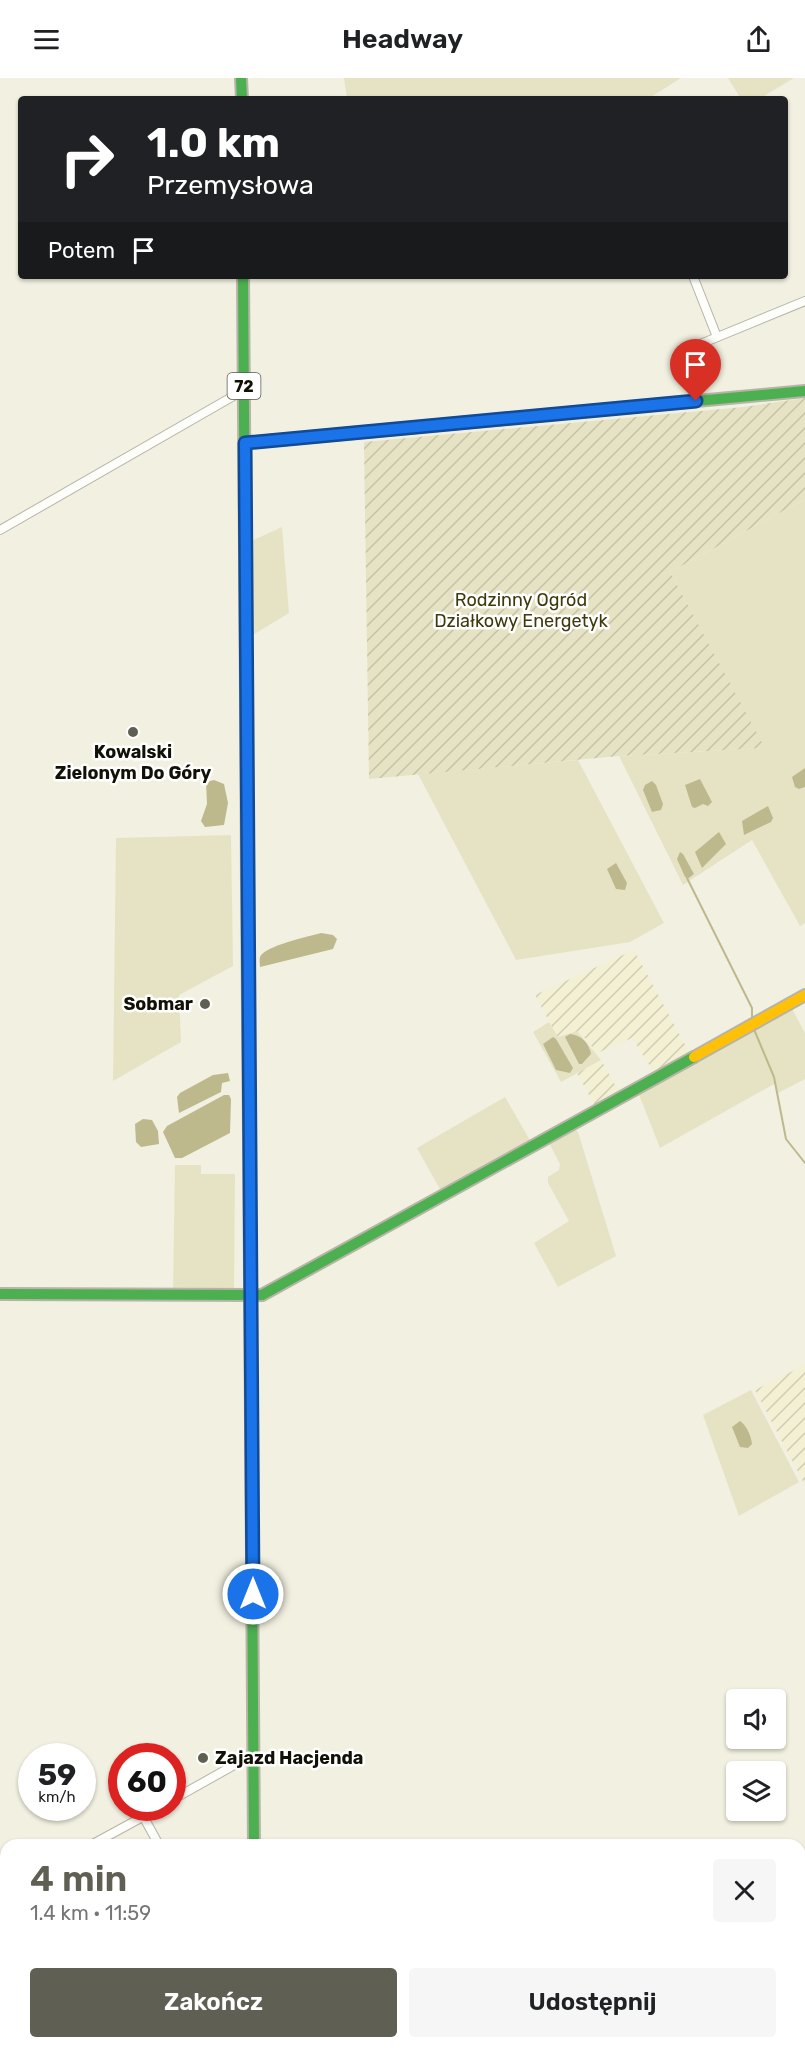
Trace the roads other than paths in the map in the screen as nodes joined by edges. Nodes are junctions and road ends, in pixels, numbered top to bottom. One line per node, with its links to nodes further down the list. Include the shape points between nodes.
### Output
1 (241, 78): 2 (main road)
2 (242, 96)
3 (243, 279): 8 (main road, 72)
4 (694, 279): 6 (street)
5 (805, 301): 6 (street)
6 (717, 337): 7 (street)
7 (698, 345)
8 (244, 390): 10 (main road, 72); 11 (street)
9 (805, 391): 10 (main road)
10 (245, 443): 14 (main road, 72)
11 (0, 530)
12 (805, 995): 14 (main road, via 374,1235 262,1295)
13 (0, 1294): 14 (main road)
14 (250, 1297): 15 (main road, 72)
15 (254, 1759): 16 (street, via 245,1759); 21 (main road, 72)
16 (186, 1792)
17 (134, 1821): 19 (street)
18 (146, 1821): 20 (street)
19 (102, 1839)
20 (156, 1839)
21 (254, 1839)

